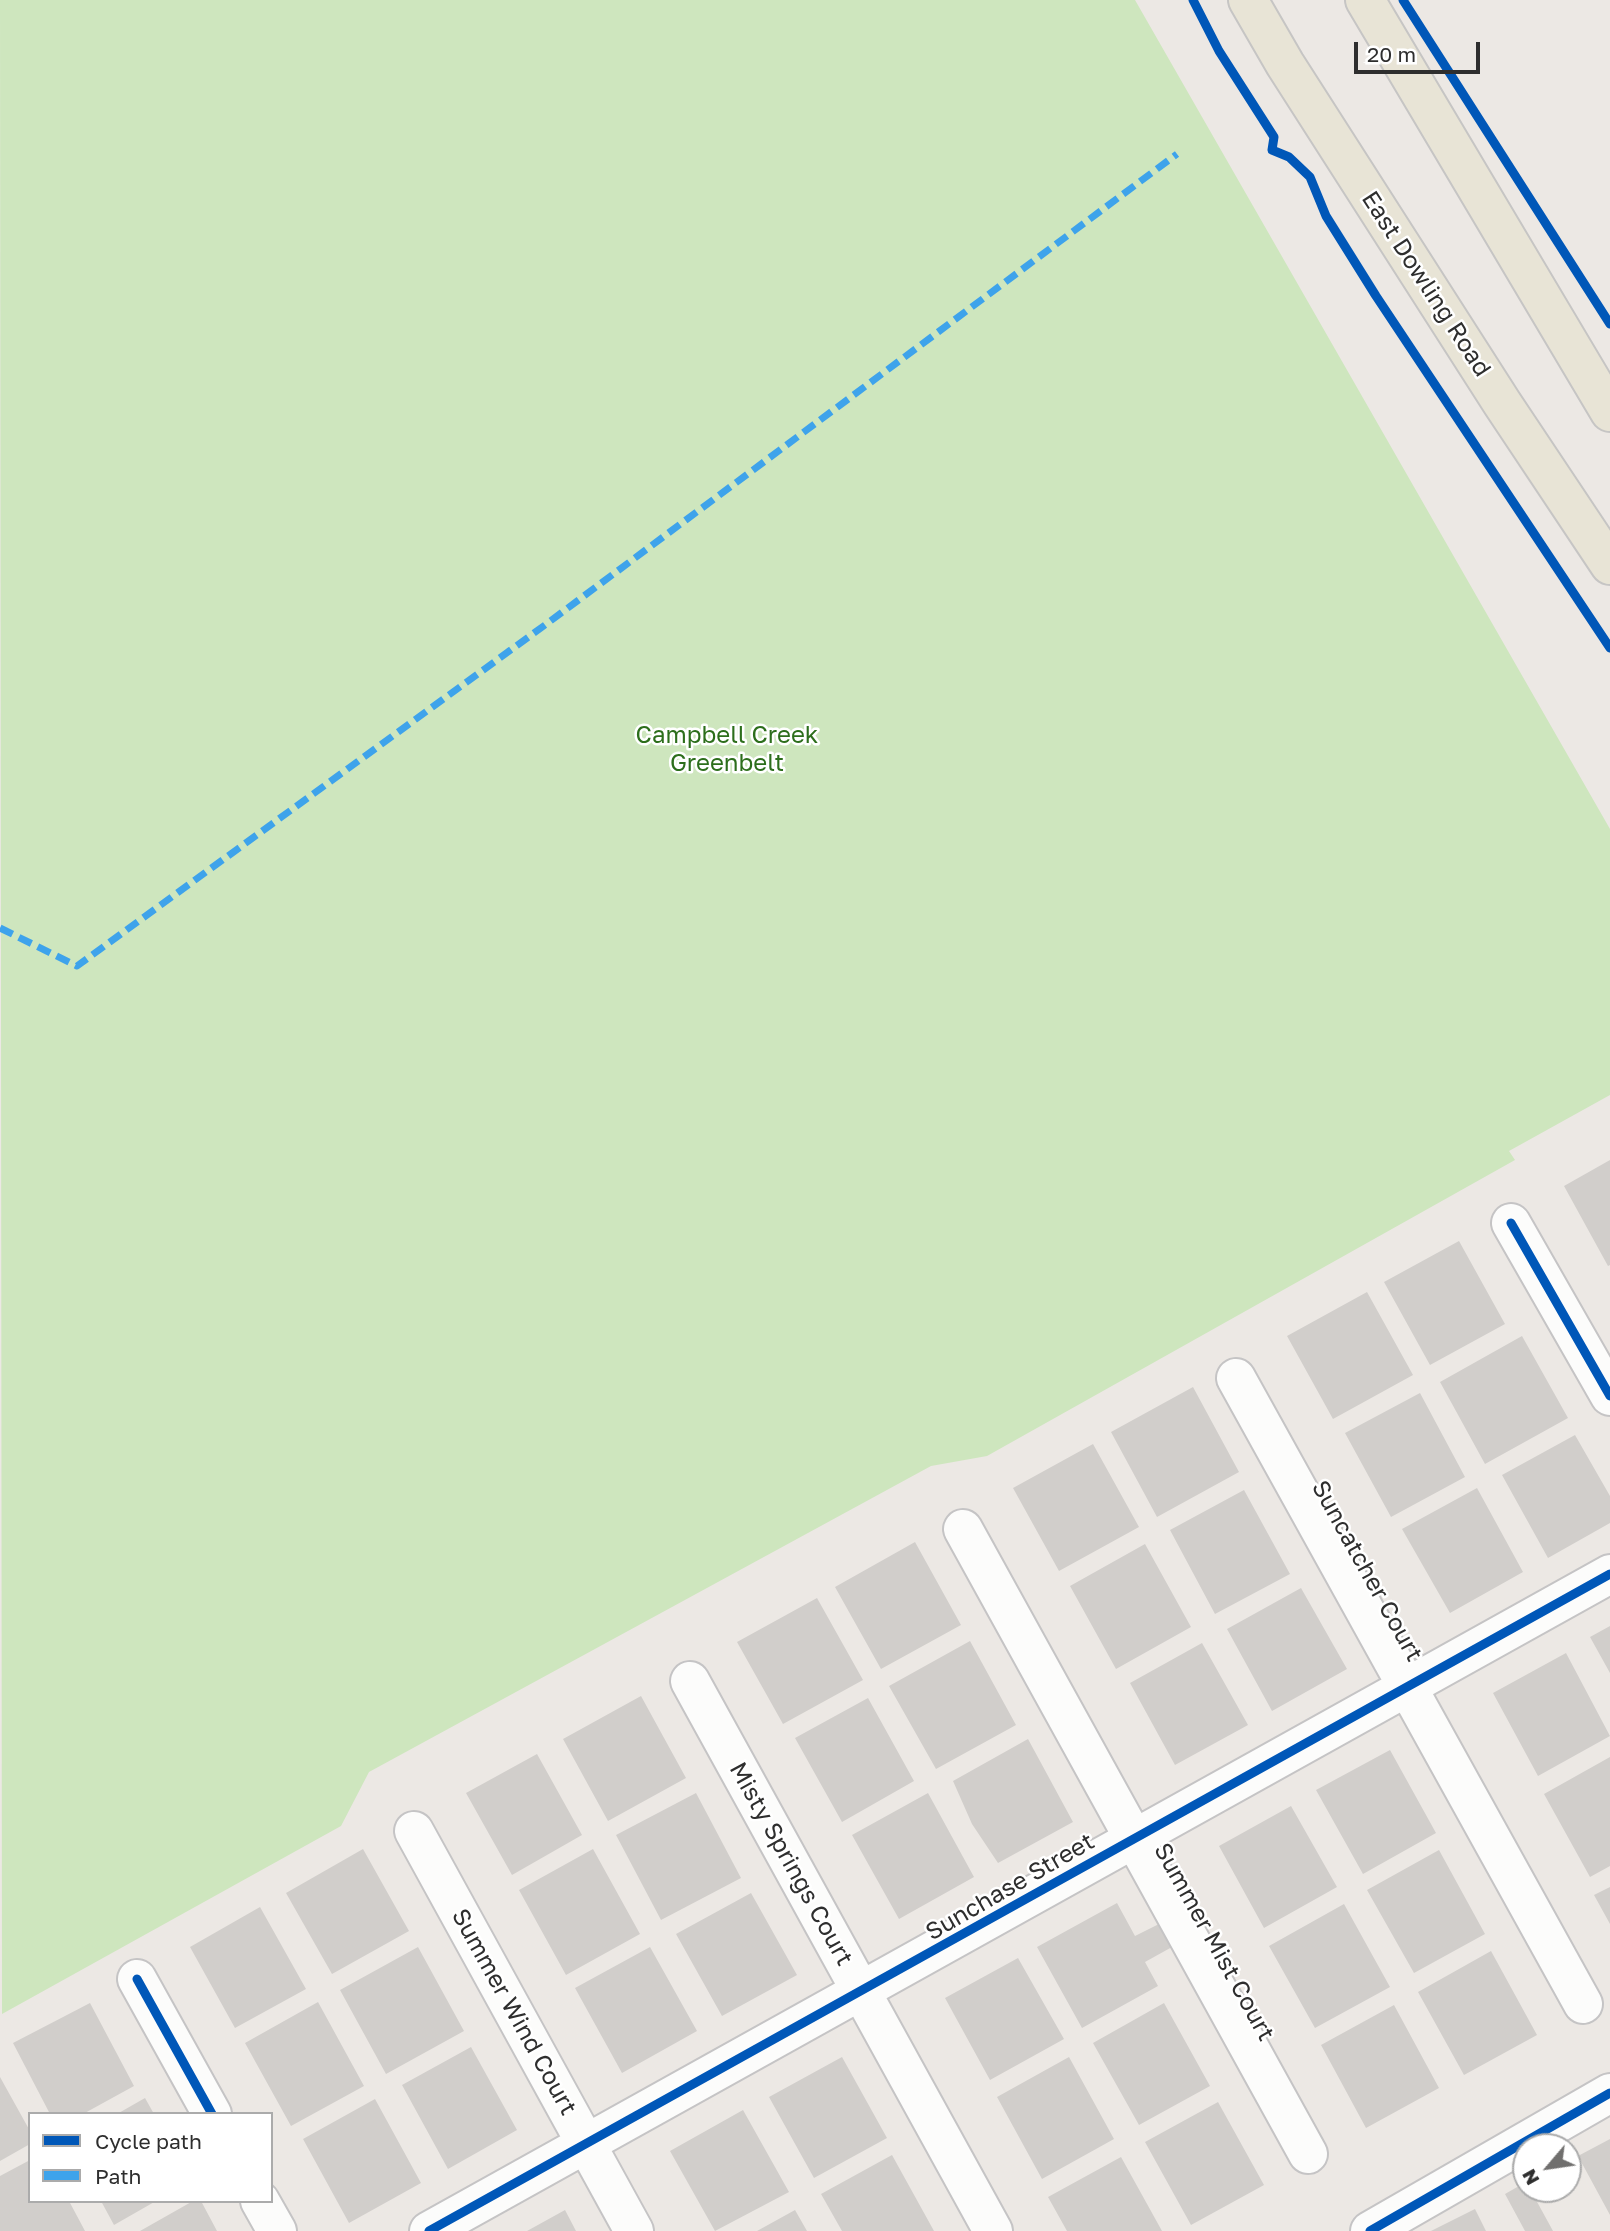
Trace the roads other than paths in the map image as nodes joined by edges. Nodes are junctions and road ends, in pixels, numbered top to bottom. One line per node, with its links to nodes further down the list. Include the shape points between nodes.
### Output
1 (1248, 0): 4 (main road, East Dowling Road, via 1457,333)
2 (1365, 0): 3 (main road)
3 (1610, 412)
4 (1610, 565)
5 (1511, 1223): 7 (street)
6 (1236, 1378): 11 (street, Suncatcher Court)
7 (1610, 1396)
8 (963, 1529): 13 (street, Summer Mist Court)
9 (1610, 1574): 11 (street, Sunchase Street)
10 (690, 1681): 15 (street, Misty Springs Court)
11 (1410, 1688): 13 (street, Sunchase Street); 16 (street, Suncatcher Court)
12 (414, 1831): 19 (street, Summer Wind Court)
13 (1136, 1838): 15 (street, Sunchase Street); 20 (street, Summer Mist Court)
14 (137, 1979): 18 (street)
15 (863, 1993): 19 (street, Sunchase Street); 25 (street, Misty Springs Court)
16 (1583, 2004)
17 (1610, 2093): 26 (street)
18 (211, 2112)
19 (587, 2143): 23 (street, Sunchase Street); 24 (street, Summer Wind Court)
20 (1308, 2154)
21 (261, 2203): 22 (street)
22 (277, 2231)
23 (429, 2231)
24 (634, 2231)
25 (993, 2231)
26 (1370, 2231)

